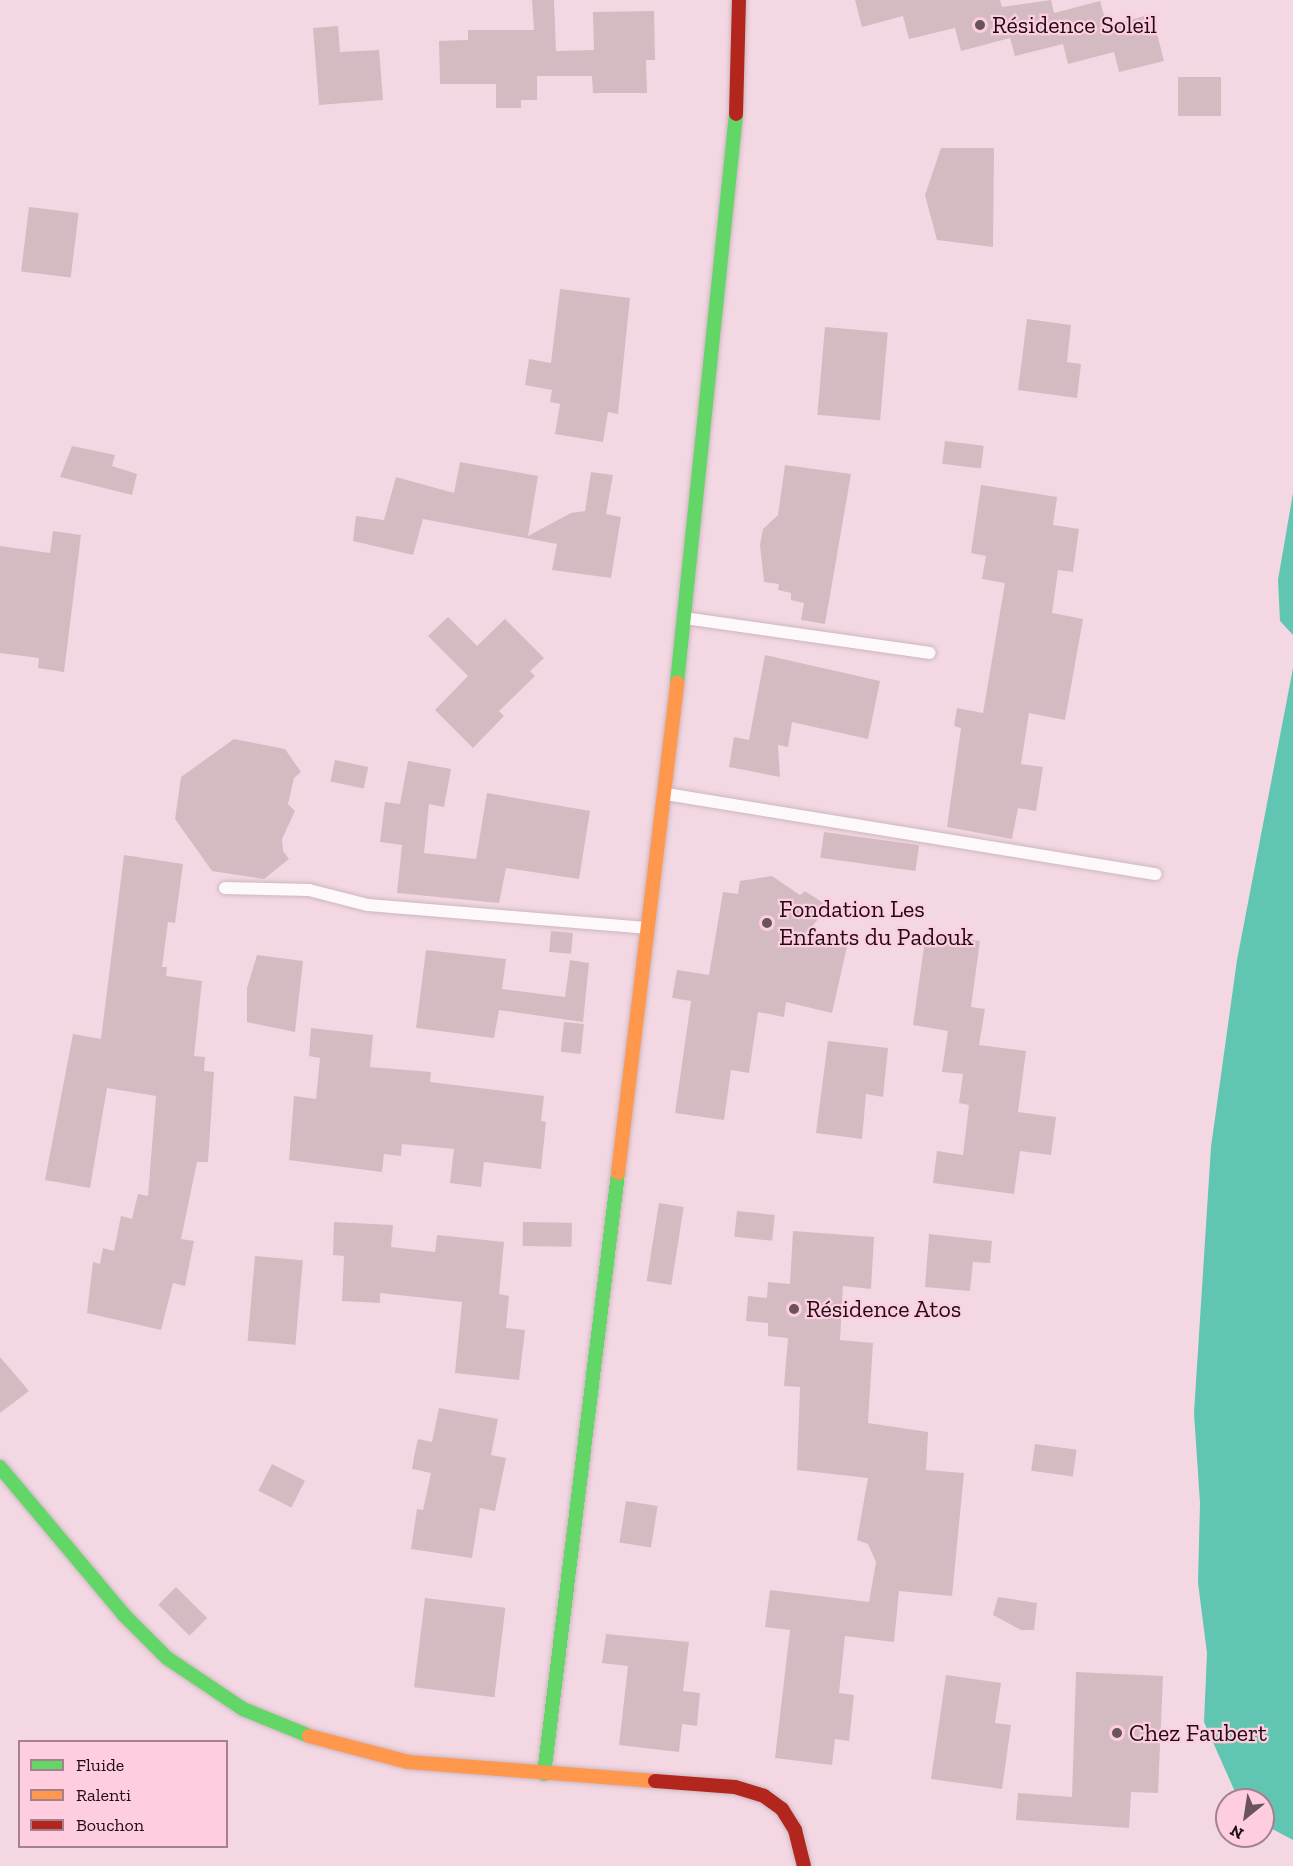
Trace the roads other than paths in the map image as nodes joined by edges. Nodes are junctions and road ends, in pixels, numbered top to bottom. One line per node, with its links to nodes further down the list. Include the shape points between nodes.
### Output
1 (739, 0): 2 (main road, via 736,130)
2 (683, 618): 3 (lane); 4 (main road)
3 (930, 653)
4 (665, 794): 5 (lane); 7 (main road)
5 (1155, 874)
6 (225, 888): 7 (lane, via 309,890 368,905)
7 (647, 928): 9 (main road)
8 (0, 1467): 9 (main road, via 124,1615 167,1658 243,1709 289,1731 365,1754 408,1762)
9 (544, 1774): 10 (main road, via 735,1787 764,1796 782,1809 795,1830)
10 (804, 1866)

